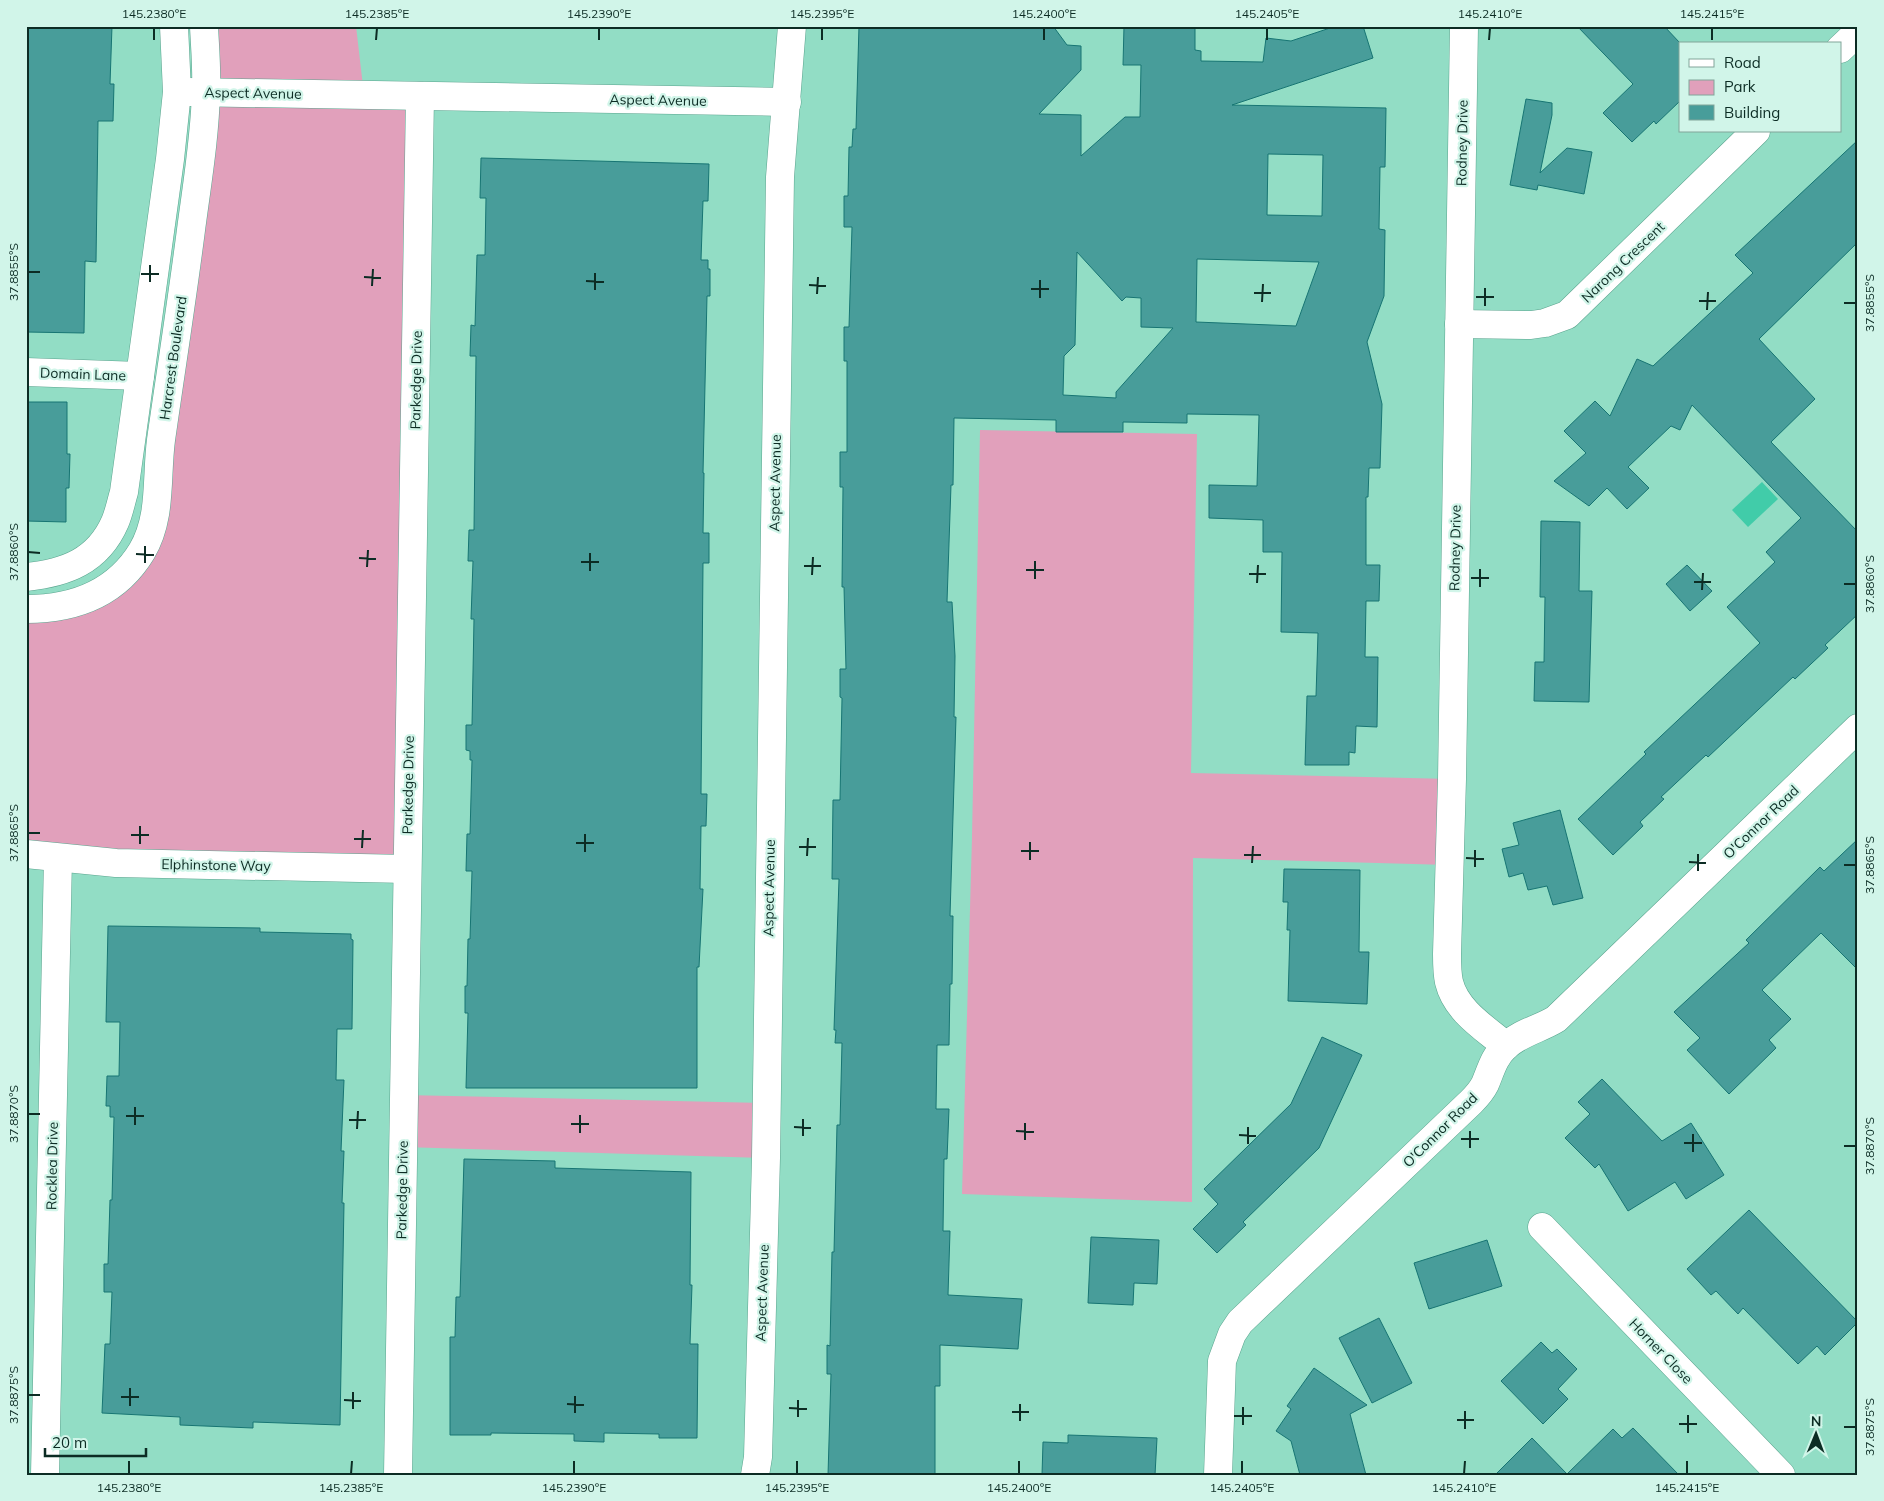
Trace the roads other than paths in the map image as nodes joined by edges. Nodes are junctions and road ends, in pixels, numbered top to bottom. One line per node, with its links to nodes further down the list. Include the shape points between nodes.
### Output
1 (174, 26): 7 (street)
2 (204, 26): 8 (street, Harcrest Boulevard)
3 (792, 26): 10 (street)
4 (1464, 26): 12 (street, Rodney Drive)
5 (1858, 32): 6 (street)
6 (1842, 47)
7 (177, 92): 8 (street, Aspect Avenue); 14 (street)
8 (206, 92): 9 (street, Aspect Avenue); 16 (street, Harcrest Boulevard, via 198,177 161,442 154,522 136,560 95,596 66,606)
9 (420, 96): 10 (street, Aspect Avenue); 20 (street, Parkedge Drive)
10 (787, 102): 25 (street, Aspect Avenue, via 780,187 766,1162)
11 (1755, 132): 12 (street, Narong Crescent, via 1567,315 1531,325)
12 (1459, 324): 21 (street, Rodney Drive, via 1447,962 1449,983 1463,1008)
13 (26, 372): 14 (street, Domain Lane)
14 (140, 376): 15 (street, via 124,492 115,522 100,548 79,563 52,574)
15 (26, 577)
16 (26, 609)
17 (1858, 728): 21 (street, O'Connor Road, via 1556,1020)
18 (26, 854): 19 (street, Elphinstone Way)
19 (58, 858): 20 (street, Elphinstone Way, via 116,864); 23 (street, Rocklea Drive)
20 (407, 868): 24 (street, Parkedge Drive)
21 (1506, 1046): 26 (street, O'Connor Road, via 1471,1102 1240,1322 1223,1354)
22 (1542, 1227): 27 (street, Horner Close)
23 (45, 1475)
24 (398, 1475)
25 (755, 1475)
26 (1218, 1475)
27 (1781, 1475)

